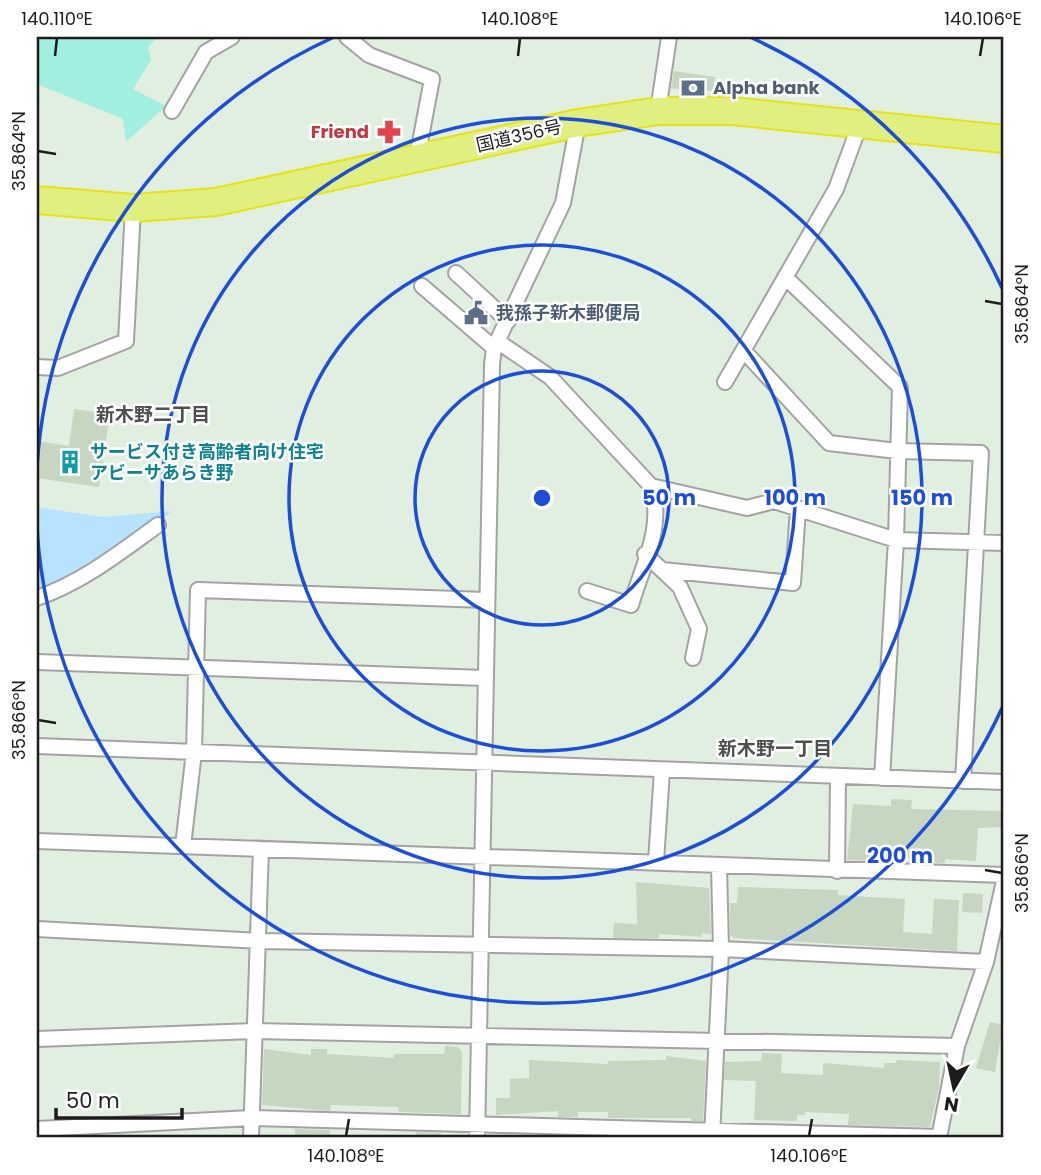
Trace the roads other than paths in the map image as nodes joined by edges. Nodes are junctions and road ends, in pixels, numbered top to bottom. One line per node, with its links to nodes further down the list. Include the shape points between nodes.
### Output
1 (232, 37): 4 (street, via 206,52)
2 (347, 37): 9 (street, via 369,55 432,79)
3 (669, 37): 5 (street)
4 (172, 111)
5 (658, 111): 6 (highway, 国道356号); 7 (highway, 国道356号, via 732,111)
6 (578, 123): 9 (highway, 国道356号); 15 (street, via 563,203)
7 (860, 124): 8 (highway, 国道356号); 13 (street, via 836,189)
8 (1004, 139)
9 (417, 158): 11 (highway, 国道356号, via 216,202)
10 (37, 200): 11 (highway, 国道356号)
11 (133, 208): 18 (street, via 126,341 58,368)
12 (456, 273): 15 (street)
13 (785, 277): 17 (street); 20 (street, via 900,387)
14 (422, 286): 16 (street)
15 (508, 321): 16 (street)
16 (496, 345): 21 (street, via 550,377); 31 (street)
17 (744, 351): 19 (street); 20 (street, via 829,443)
18 (37, 367)
19 (725, 382)
20 (897, 451): 24 (street); 25 (street, via 981,453)
21 (651, 486): 22 (street, via 747,509 774,501); 27 (street, via 656,520 651,547)
22 (798, 508): 24 (street); 28 (street, via 793,583)
23 (158, 525): 30 (street, via 89,575)
24 (896, 540): 25 (street); 41 (street)
25 (977, 541): 26 (street); 42 (street)
26 (1004, 542)
27 (645, 554): 28 (street); 29 (street, via 631,605)
28 (662, 570): 32 (street, via 680,587 699,629)
29 (587, 591)
30 (37, 598)
31 (486, 600): 34 (street, via 198,590); 35 (street)
32 (693, 658)
33 (37, 662): 34 (street)
34 (195, 668): 35 (street); 37 (street)
35 (484, 678): 38 (street)
36 (37, 747): 37 (street)
37 (194, 752): 38 (street); 45 (street)
38 (482, 762): 39 (street); 47 (street)
39 (662, 770): 40 (street); 48 (street)
40 (838, 777): 41 (street); 50 (street)
41 (881, 778): 42 (street)
42 (963, 781): 43 (street)
43 (1004, 782)
44 (37, 841): 45 (street)
45 (183, 846): 46 (street)
46 (261, 849): 47 (street); 54 (street)
47 (480, 858): 48 (street); 55 (street)
48 (656, 862): 49 (street)
49 (719, 866): 50 (street); 56 (street)
50 (837, 872): 51 (street)
51 (1004, 875)
52 (1004, 881): 57 (street)
53 (37, 929): 54 (street)
54 (260, 941): 55 (street); 58 (street)
55 (481, 946): 56 (street); 59 (street)
56 (720, 948): 57 (street); 60 (street)
57 (986, 962): 62 (street)
58 (254, 1031): 59 (street); 61 (street); 63 (street)
59 (478, 1037): 60 (street); 65 (street)
60 (717, 1038): 62 (street); 66 (street)
61 (37, 1039)
62 (957, 1046): 68 (street)
63 (252, 1118): 64 (street); 65 (street); 67 (street)
64 (37, 1129)
65 (477, 1132): 66 (street)
66 (713, 1134): 68 (street)
67 (251, 1138)
68 (939, 1138)

